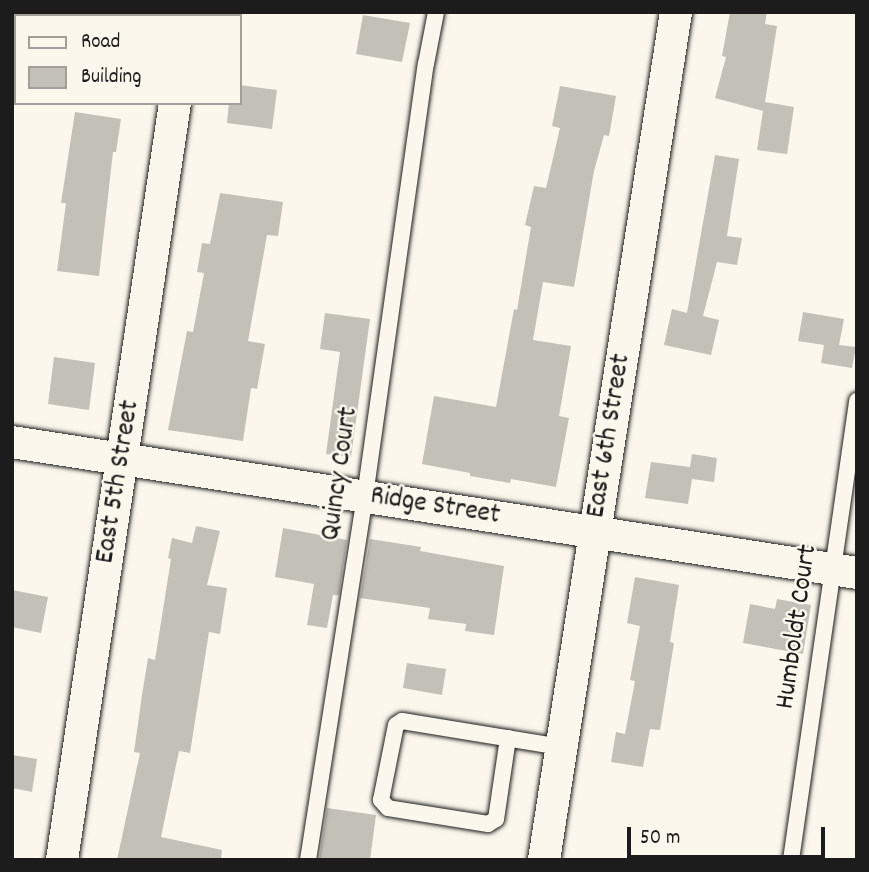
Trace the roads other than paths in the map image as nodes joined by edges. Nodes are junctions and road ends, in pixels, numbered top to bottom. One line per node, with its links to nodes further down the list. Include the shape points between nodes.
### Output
1 (436, 12): 7 (lane, Quincy Court)
2 (676, 12): 8 (street, East 6th Street)
3 (175, 105): 6 (street, East 5th Street)
4 (857, 401): 9 (lane, Humboldt Court)
5 (12, 442): 6 (street, Ridge Street)
6 (122, 460): 7 (street, Ridge Street); 12 (street, East 5th Street)
7 (365, 496): 8 (street, Ridge Street); 13 (lane, Quincy Court)
8 (595, 531): 9 (street, Ridge Street); 11 (street, East 6th Street)
9 (845, 571): 15 (lane, Humboldt Court)
10 (508, 738): 10 (lane, via 402,721 396,725 382,800 388,808 488,824 496,819); 11 (lane)
11 (561, 747): 14 (street, East 6th Street)
12 (62, 860)
13 (309, 860)
14 (544, 860)
15 (791, 860)

